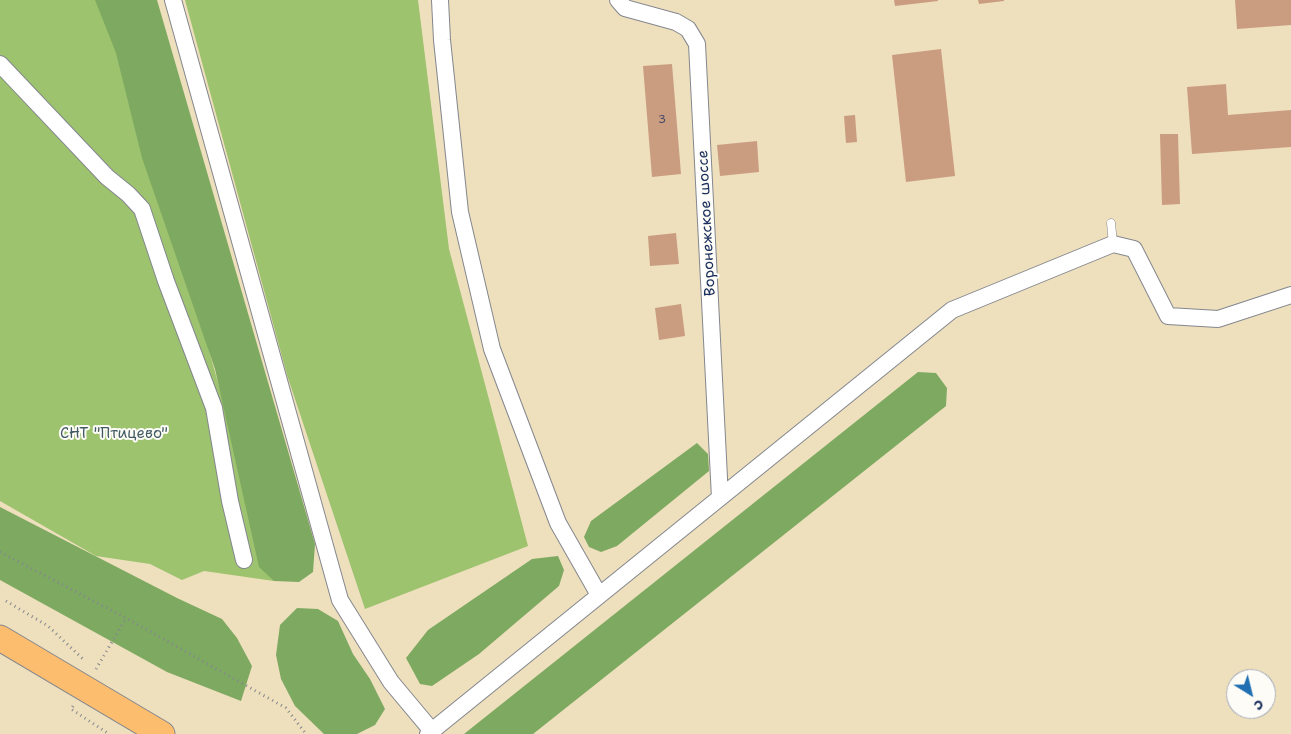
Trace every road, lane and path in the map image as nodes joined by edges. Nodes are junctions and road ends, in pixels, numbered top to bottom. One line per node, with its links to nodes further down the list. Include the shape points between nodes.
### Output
1 (173, 0): 17 (street, via 340,600 392,682)
2 (440, 0): 11 (street, via 460,212 492,349 558,523)
3 (618, 0): 8 (street, Воронежское шоссе, via 625,8 676,22 688,29 697,44)
4 (0, 64): 10 (street, via 107,177 142,209 214,408)
5 (1112, 223): 6 (lane)
6 (1113, 244): 7 (street, via 1134,249 1168,316 1218,318); 8 (street, via 952,310)
7 (1291, 295)
8 (720, 498): 11 (street)
9 (0, 552): 19 (path, via 286,708)
10 (244, 560)
11 (600, 595): 17 (street)
12 (6, 602): 14 (path, via 48,626)
13 (0, 638): 18 (main road)
14 (86, 662)
15 (91, 665): 16 (path)
16 (96, 668)
17 (430, 732)
18 (162, 734)
19 (306, 734)

